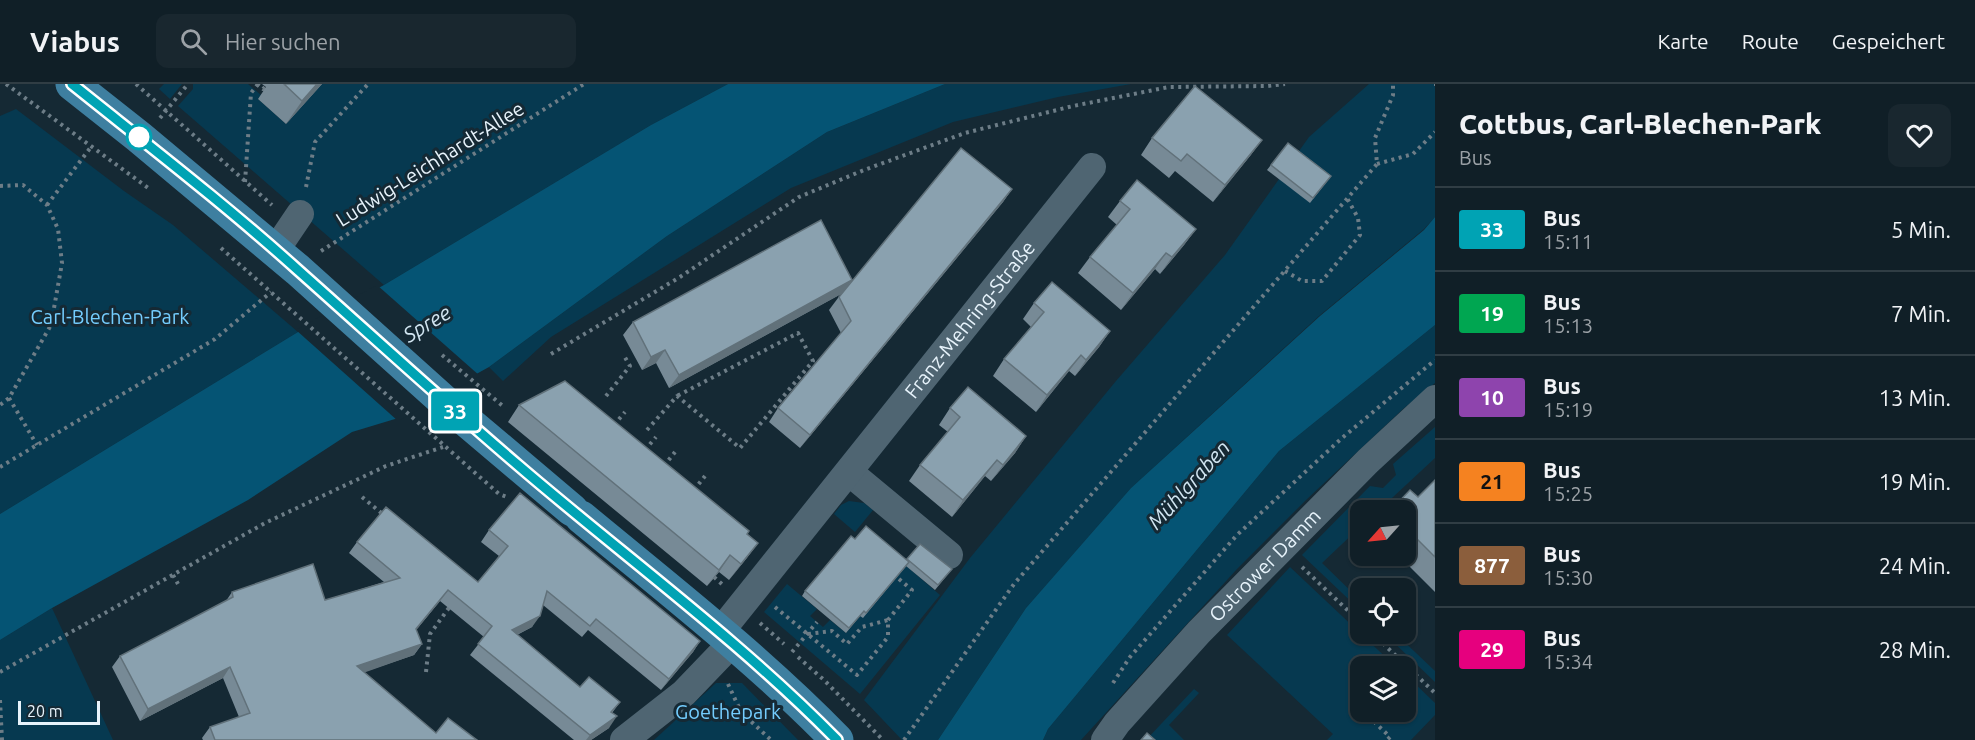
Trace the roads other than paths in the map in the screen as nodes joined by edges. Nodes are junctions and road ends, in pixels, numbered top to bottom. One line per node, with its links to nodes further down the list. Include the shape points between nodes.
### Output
1 (72, 84): 4 (main road)
2 (1092, 166): 6 (street, Franz-Mehring-Straße)
3 (297, 220): 4 (street)
4 (275, 251): 8 (main road, via 576,514)
5 (1435, 399): 11 (street, Ostrower Damm, via 1240,590)
6 (849, 472): 7 (street); 8 (street, Franz-Mehring-Straße, via 754,590)
7 (949, 555)
8 (721, 647): 9 (street, Franz-Mehring-Straße, via 684,693); 10 (main road)
9 (624, 740)
10 (837, 740)
11 (1105, 740)

